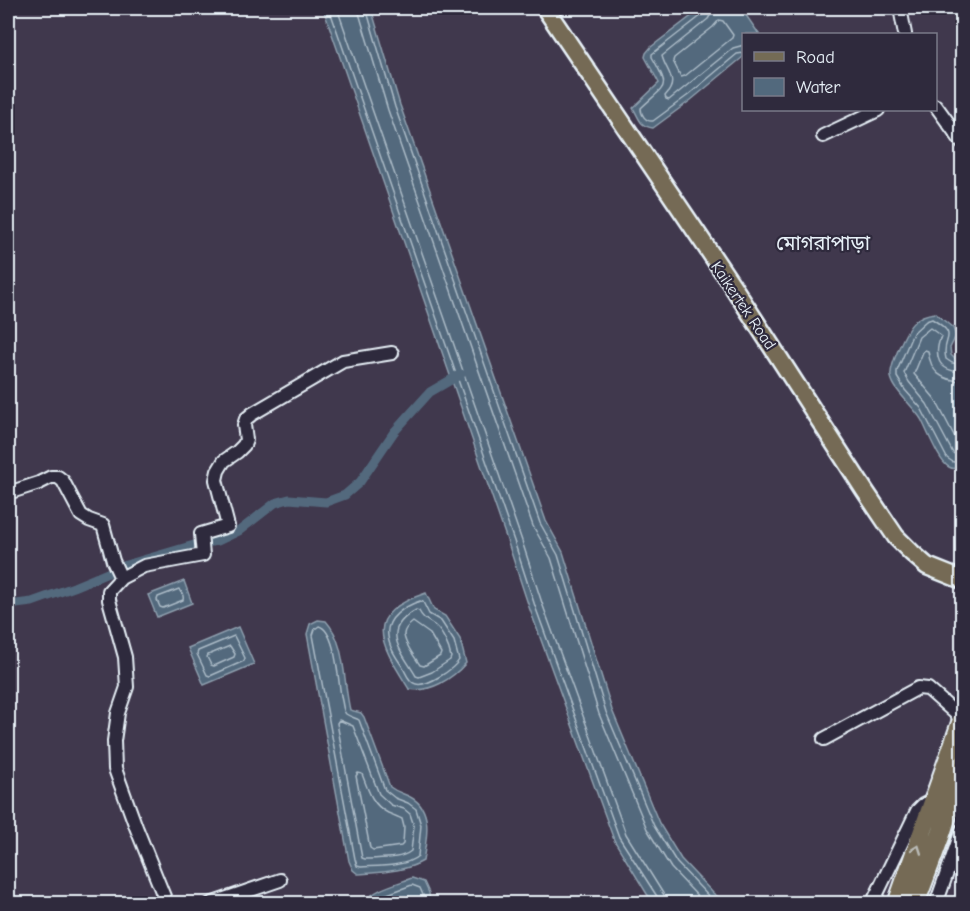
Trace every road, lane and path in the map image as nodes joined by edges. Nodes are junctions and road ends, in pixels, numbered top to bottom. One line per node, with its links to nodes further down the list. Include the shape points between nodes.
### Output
1 (545, 8): 11 (main road, Kaikertek Road, via 896,537 927,566)
2 (900, 8): 3 (street)
3 (905, 33)
4 (937, 107): 7 (street)
5 (876, 111): 6 (street)
6 (824, 136)
7 (963, 142)
8 (392, 353): 10 (street, via 343,362 252,414 244,425 244,445 224,461 216,480 228,526 201,534 203,555 144,566)
9 (8, 493): 10 (street, via 58,477 81,515 103,525)
10 (121, 578): 20 (street, via 109,591 125,657 127,687 115,732 115,769)
11 (963, 580)
12 (963, 719): 13 (street, via 928,689 918,688); 16 (highway)
13 (824, 739)
14 (963, 769): 18 (highway)
15 (963, 792): 18 (highway)
16 (935, 798): 22 (street, via 917,811); 23 (highway, one-way to 16)
17 (963, 830): 25 (street)
18 (930, 862): 24 (highway)
19 (280, 880): 21 (street)
20 (167, 903)
21 (210, 903)
22 (872, 903)
23 (897, 903)
24 (915, 903)
25 (936, 903)

